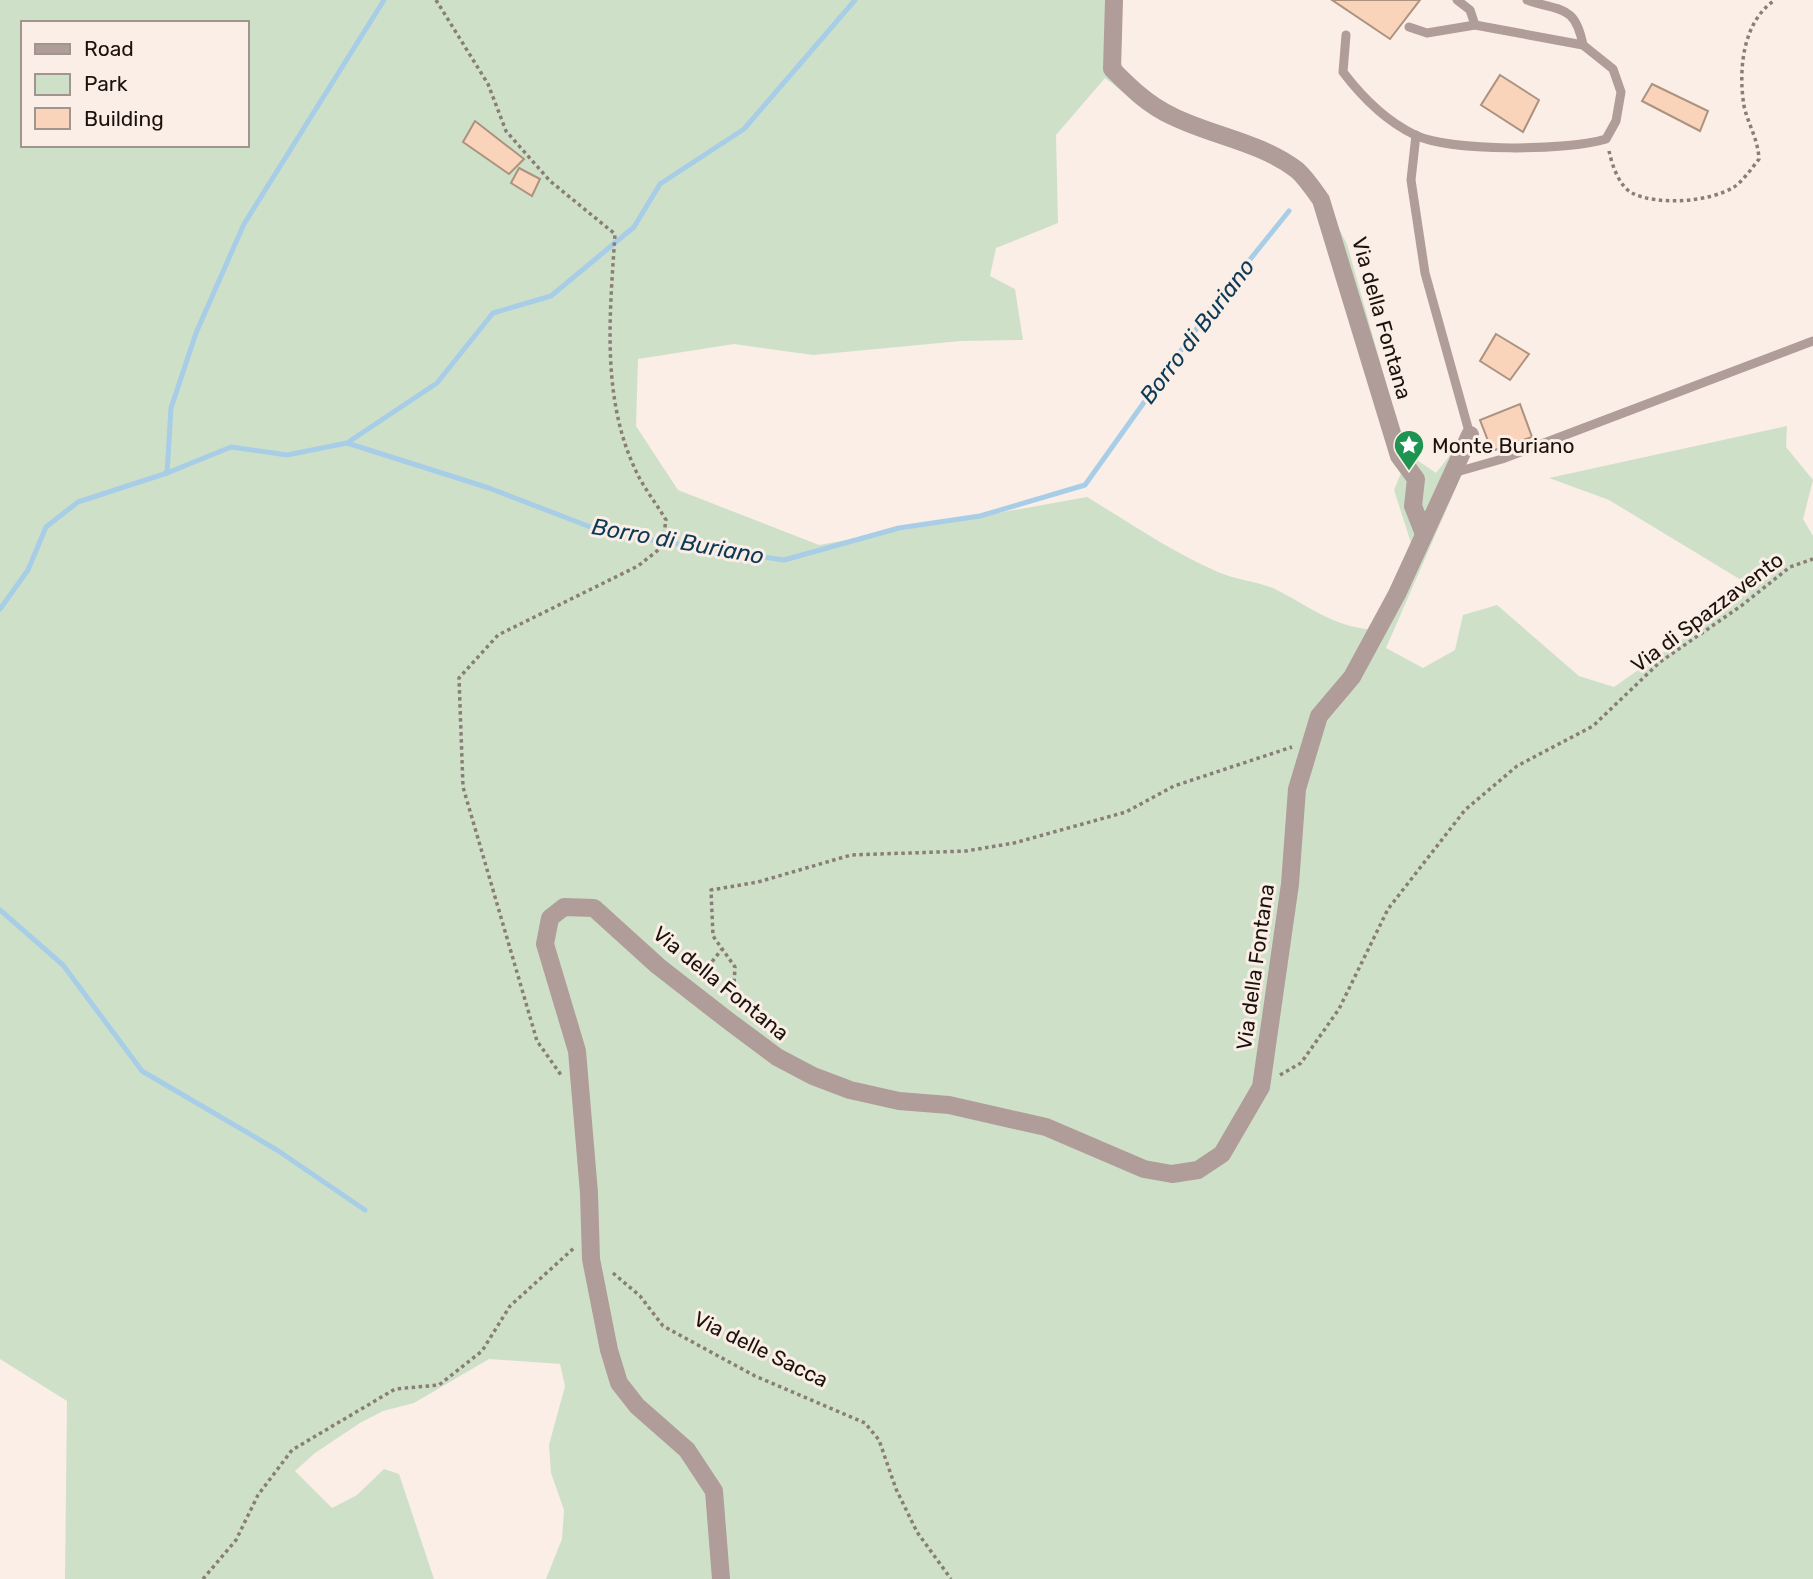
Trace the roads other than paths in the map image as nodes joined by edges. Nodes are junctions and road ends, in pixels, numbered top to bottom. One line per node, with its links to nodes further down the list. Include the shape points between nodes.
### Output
1 (1114, 0): 12 (street, Via della Fontana, via 1112,69 1135,92 1173,117 1264,152 1297,171 1321,200 1399,456)
2 (1457, 0): 4 (lane, via 1470,10)
3 (1527, 0): 7 (lane, via 1567,12 1579,23)
4 (1475, 25): 5 (lane, via 1427,33); 7 (lane)
5 (1409, 27)
6 (1346, 35): 8 (lane, via 1343,72 1362,96)
7 (1583, 45): 8 (lane, via 1613,69 1621,92 1616,121 1606,139 1589,145 1497,146 1447,143)
8 (1416, 135): 10 (lane, via 1411,180 1425,273)
9 (1813, 341): 11 (lane, via 1502,459)
10 (1470, 435): 11 (street, Via della Fontana)
11 (1451, 474): 13 (street, Via della Fontana)
12 (1416, 479): 13 (street); 14 (street, via 1413,506)
13 (1442, 492): 14 (street, Via della Fontana)
14 (1424, 534): 15 (street, Via della Fontana, via 1352,677 1319,716 1297,789 1290,884 1261,1087 1222,1154 1198,1170 1172,1174 1144,1168 1046,1127 949,1105 899,1101 813,1076 777,1057 730,1022 594,908 564,907 550,918 545,944 577,1051 591,1259 619,1382 637,1406 687,1450 713,1490)
15 (721, 1579)

